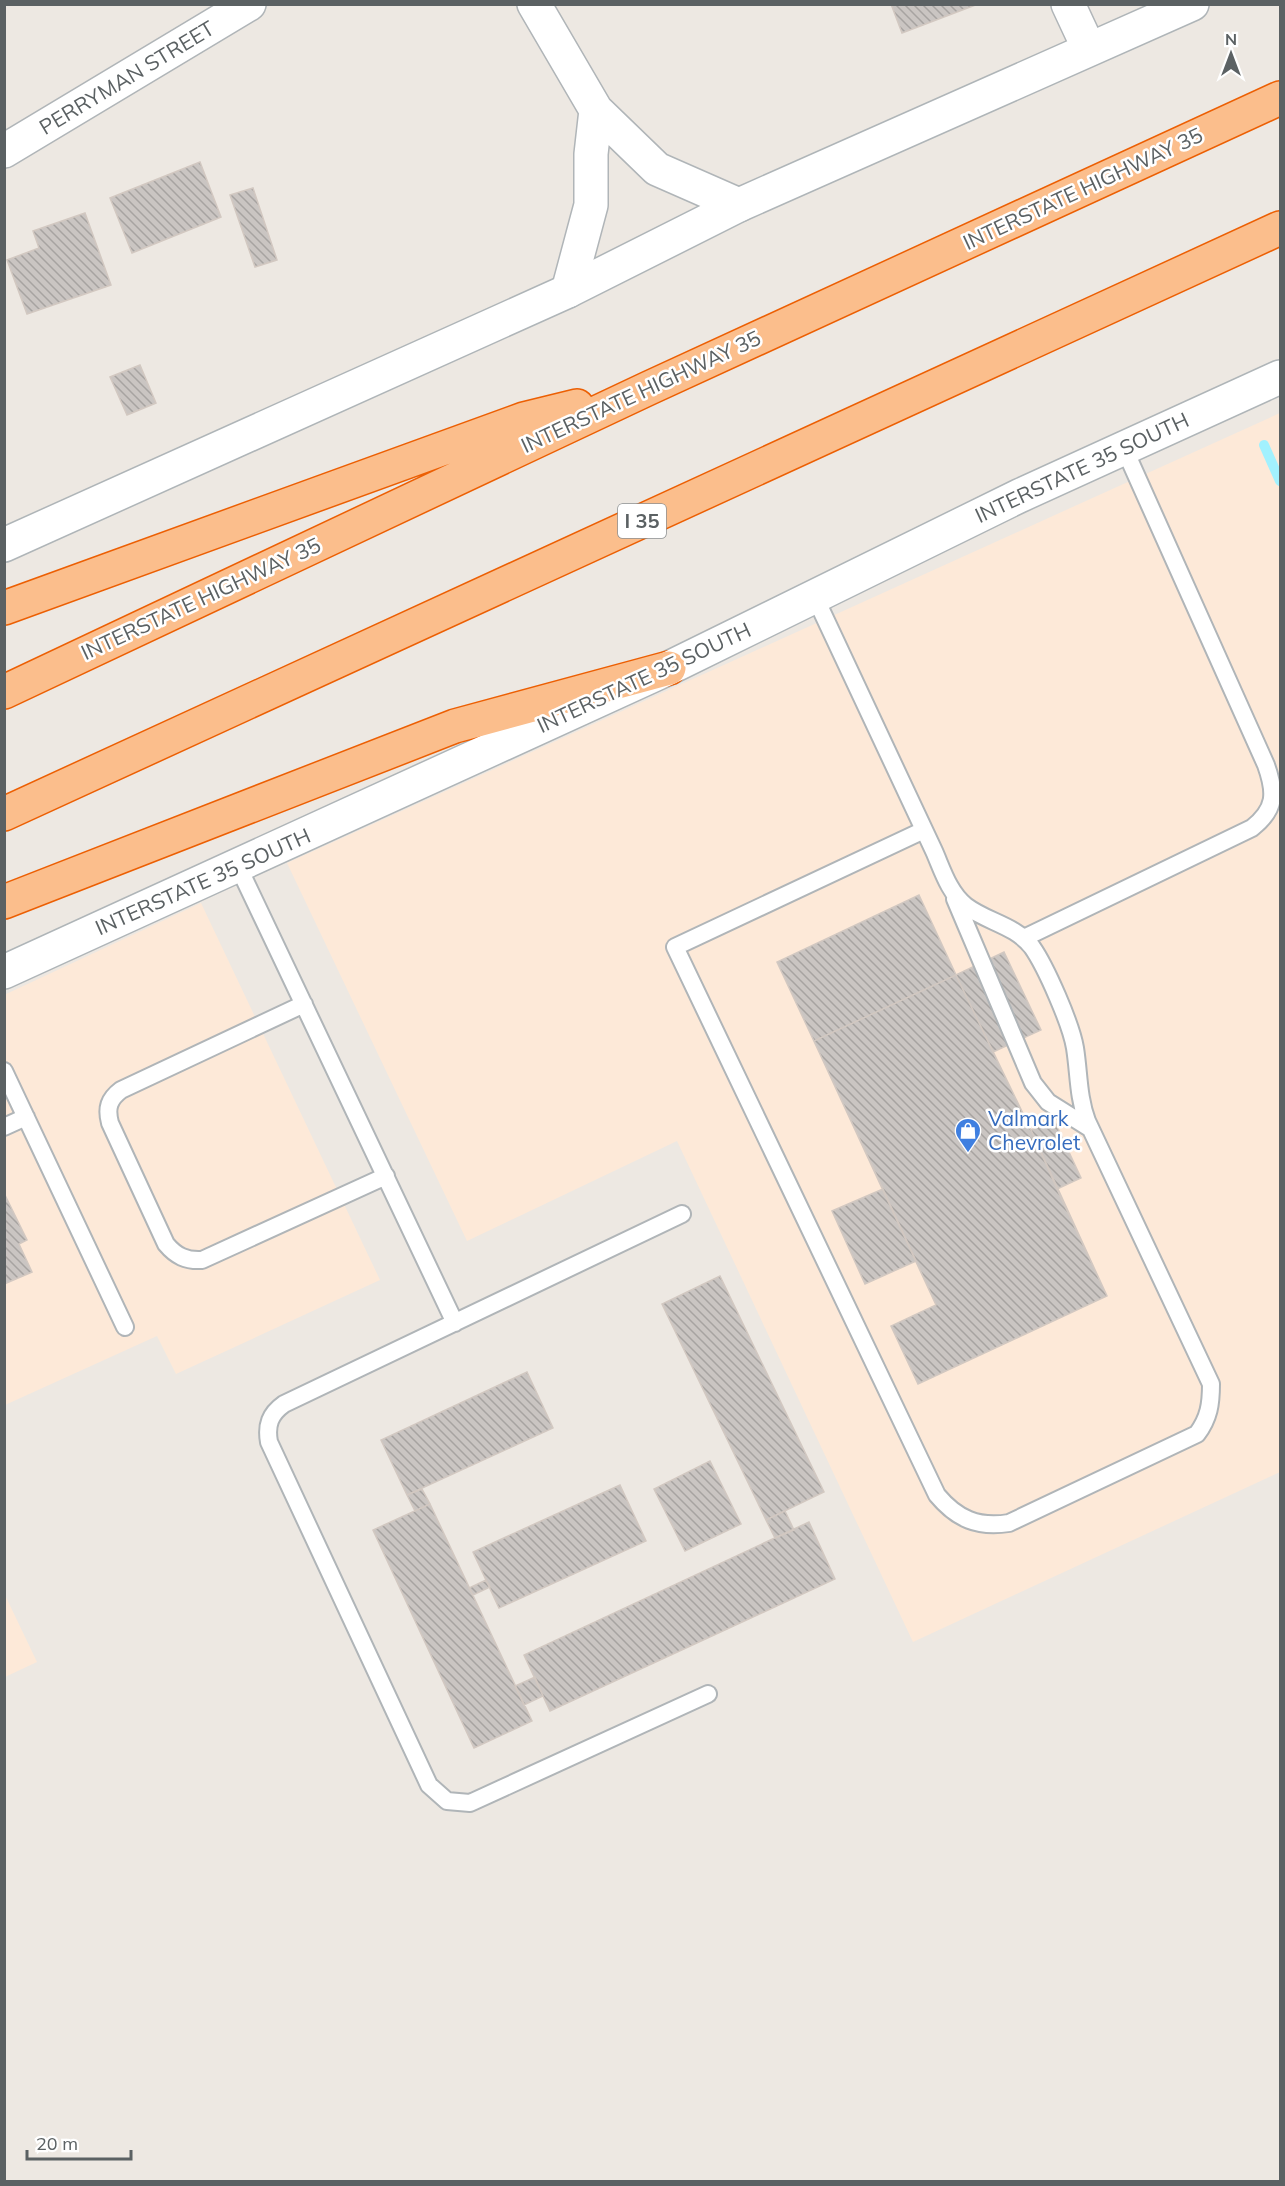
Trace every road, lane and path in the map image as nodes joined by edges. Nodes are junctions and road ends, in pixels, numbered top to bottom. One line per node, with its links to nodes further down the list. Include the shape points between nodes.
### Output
1 (249, 4): 8 (main road, PERRYMAN STREET)
2 (534, 4): 7 (main road)
3 (1068, 4): 5 (main road)
4 (1192, 4): 5 (main road)
5 (1089, 49): 9 (main road)
6 (1281, 98): 13 (highway, INTERSTATE HIGHWAY 35)
7 (596, 110): 9 (main road, via 657,169); 11 (main road, via 591,205)
8 (4, 151)
9 (739, 205): 11 (main road)
10 (1281, 228): 20 (highway, I 35)
11 (568, 291): 15 (main road)
12 (1281, 377): 14 (main road, INTERSTATE 35 SOUTH)
13 (649, 388): 17 (highway, via 524,419); 19 (highway, INTERSTATE HIGHWAY 35)
14 (1124, 448): 16 (main road, INTERSTATE 35 SOUTH); 25 (lane, via 1266,765 1272,800 1269,812 1252,828)
15 (4, 545)
16 (814, 597): 18 (main road, INTERSTATE 35 SOUTH); 21 (lane)
17 (4, 608)
18 (669, 668): 22 (main road, INTERSTATE 35 SOUTH); 24 (highway, via 455,726)
19 (4, 692)
20 (4, 814)
21 (924, 830): 23 (lane); 31 (lane, via 675,947 937,1496 969,1520 1009,1523 1186,1441 1197,1434 1210,1411 1211,1384 1206,1372)
22 (238, 866): 26 (main road, INTERSTATE 35 SOUTH); 27 (lane)
23 (949, 884): 25 (lane, via 965,905); 31 (lane, via 1033,1083 1048,1102)
24 (4, 902)
25 (1024, 938): 31 (lane, via 1038,957 1070,1026 1079,1096)
26 (4, 972)
27 (304, 1004): 32 (lane); 32 (lane, via 112,1097 107,1113 110,1123 166,1244 181,1257 202,1260)
28 (4, 1071): 29 (lane)
29 (26, 1117): 30 (lane); 35 (lane)
30 (4, 1127)
31 (1091, 1130)
32 (386, 1176): 34 (lane)
33 (682, 1214): 34 (lane)
34 (455, 1323): 36 (lane, via 284,1404 269,1420 268,1432 269,1442 429,1785 447,1801 470,1803)
35 (125, 1327)
36 (708, 1694)

